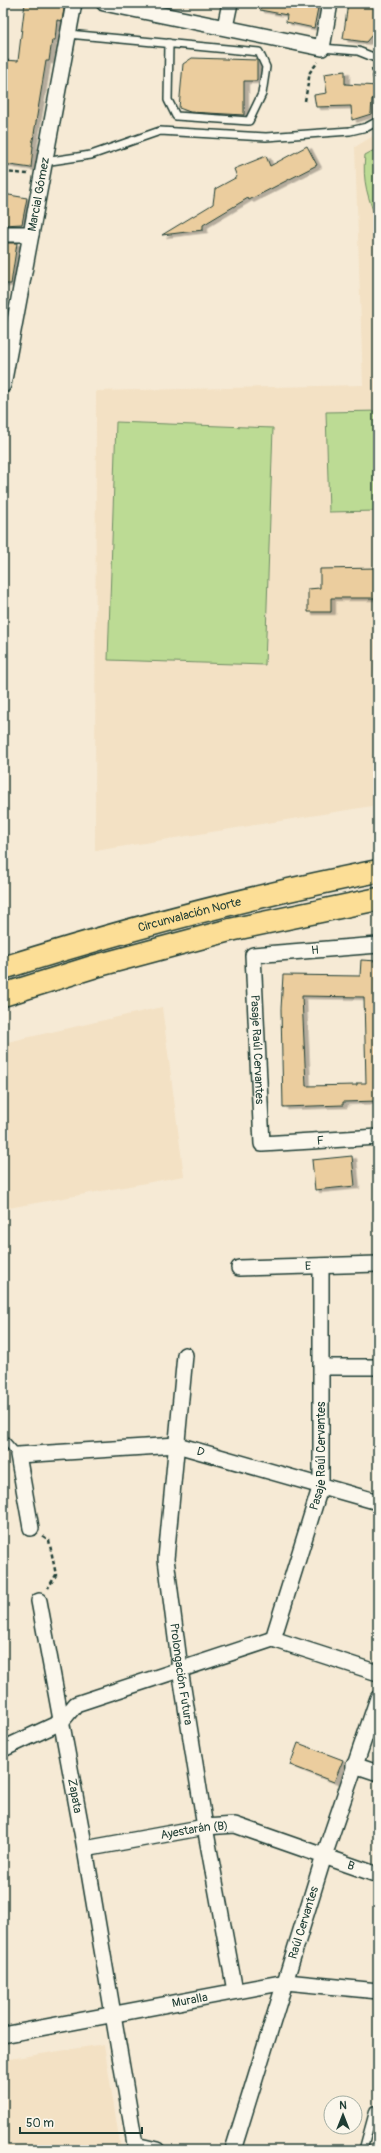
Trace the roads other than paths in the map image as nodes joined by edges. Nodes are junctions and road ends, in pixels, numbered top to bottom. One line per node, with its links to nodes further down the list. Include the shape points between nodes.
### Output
1 (74, 3): 6 (street, Marcial Gómez)
2 (104, 3): 5 (street)
3 (230, 3): 5 (street)
4 (330, 3): 8 (street)
5 (225, 27): 8 (street)
6 (68, 34): 7 (lane); 11 (street, Marcial Gómez)
7 (170, 43): 7 (lane, via 259,52 266,67 262,94 249,121 176,116 168,100)
8 (322, 48): 9 (lane, via 358,51)
9 (378, 59)
10 (378, 121): 11 (lane, via 367,128 350,131 266,137 160,131)
11 (43, 169): 13 (street, Marcial Gómez)
12 (3, 234): 13 (street)
13 (31, 234): 14 (street, Marcial Gómez)
14 (6, 354): 15 (street, Marcial Gómez)
15 (3, 385)
16 (378, 871): 20 (highway, Circunvalación Norte, via 226,904 92,940)
17 (378, 899): 21 (highway, via 230,930 96,966)
18 (378, 945): 19 (street, H)
19 (253, 955): 23 (street, Pasaje Raúl Cervantes)
20 (3, 968)
21 (3, 995)
22 (378, 1137): 23 (street, F)
23 (262, 1144)
24 (378, 1264): 25 (street, E)
25 (321, 1266): 26 (street, E); 28 (street, Pasaje Raúl Cervantes)
26 (239, 1268)
27 (185, 1355): 31 (street, Prolongación Futura)
28 (322, 1367): 29 (street); 33 (street, Pasaje Raúl Cervantes)
29 (378, 1368)
30 (3, 1438): 32 (lane)
31 (177, 1445): 32 (street, D); 33 (street, D); 38 (street, Prolongación Futura, via 166,1559)
32 (18, 1455): 35 (street)
33 (321, 1485): 34 (street, D); 37 (street, Pasaje Raúl Cervantes)
34 (378, 1502)
35 (31, 1528)
36 (39, 1601): 41 (street, Zapata)
37 (273, 1639): 38 (street); 39 (street)
38 (180, 1670): 41 (street, via 76,1704); 45 (street, Prolongación Futura)
39 (378, 1673)
40 (378, 1698): 43 (street, Raúl Cervantes)
41 (61, 1722): 42 (street); 46 (street, Zapata)
42 (3, 1749)
43 (354, 1765): 44 (street); 47 (street, Raúl Cervantes)
44 (378, 1773)
45 (205, 1827): 46 (street, Ayestarán (B)); 47 (street, Ayestarán (B), via 235,1825); 51 (street, Prolongación Futura)
46 (85, 1849): 52 (street, Zapata)
47 (324, 1856): 48 (street, B); 49 (street, Raúl Cervantes)
48 (378, 1875)
49 (286, 1982): 50 (street, Muralla); 51 (street, Muralla); 57 (street, Raúl Cervantes)
50 (378, 1991)
51 (234, 1992): 52 (street, Muralla)
52 (112, 2015): 53 (street, Muralla); 55 (street, Zapata)
53 (3, 2035)
54 (376, 2110): 58 (lane)
55 (135, 2147): 56 (street)
56 (157, 2150)
57 (233, 2150)
58 (363, 2150)

